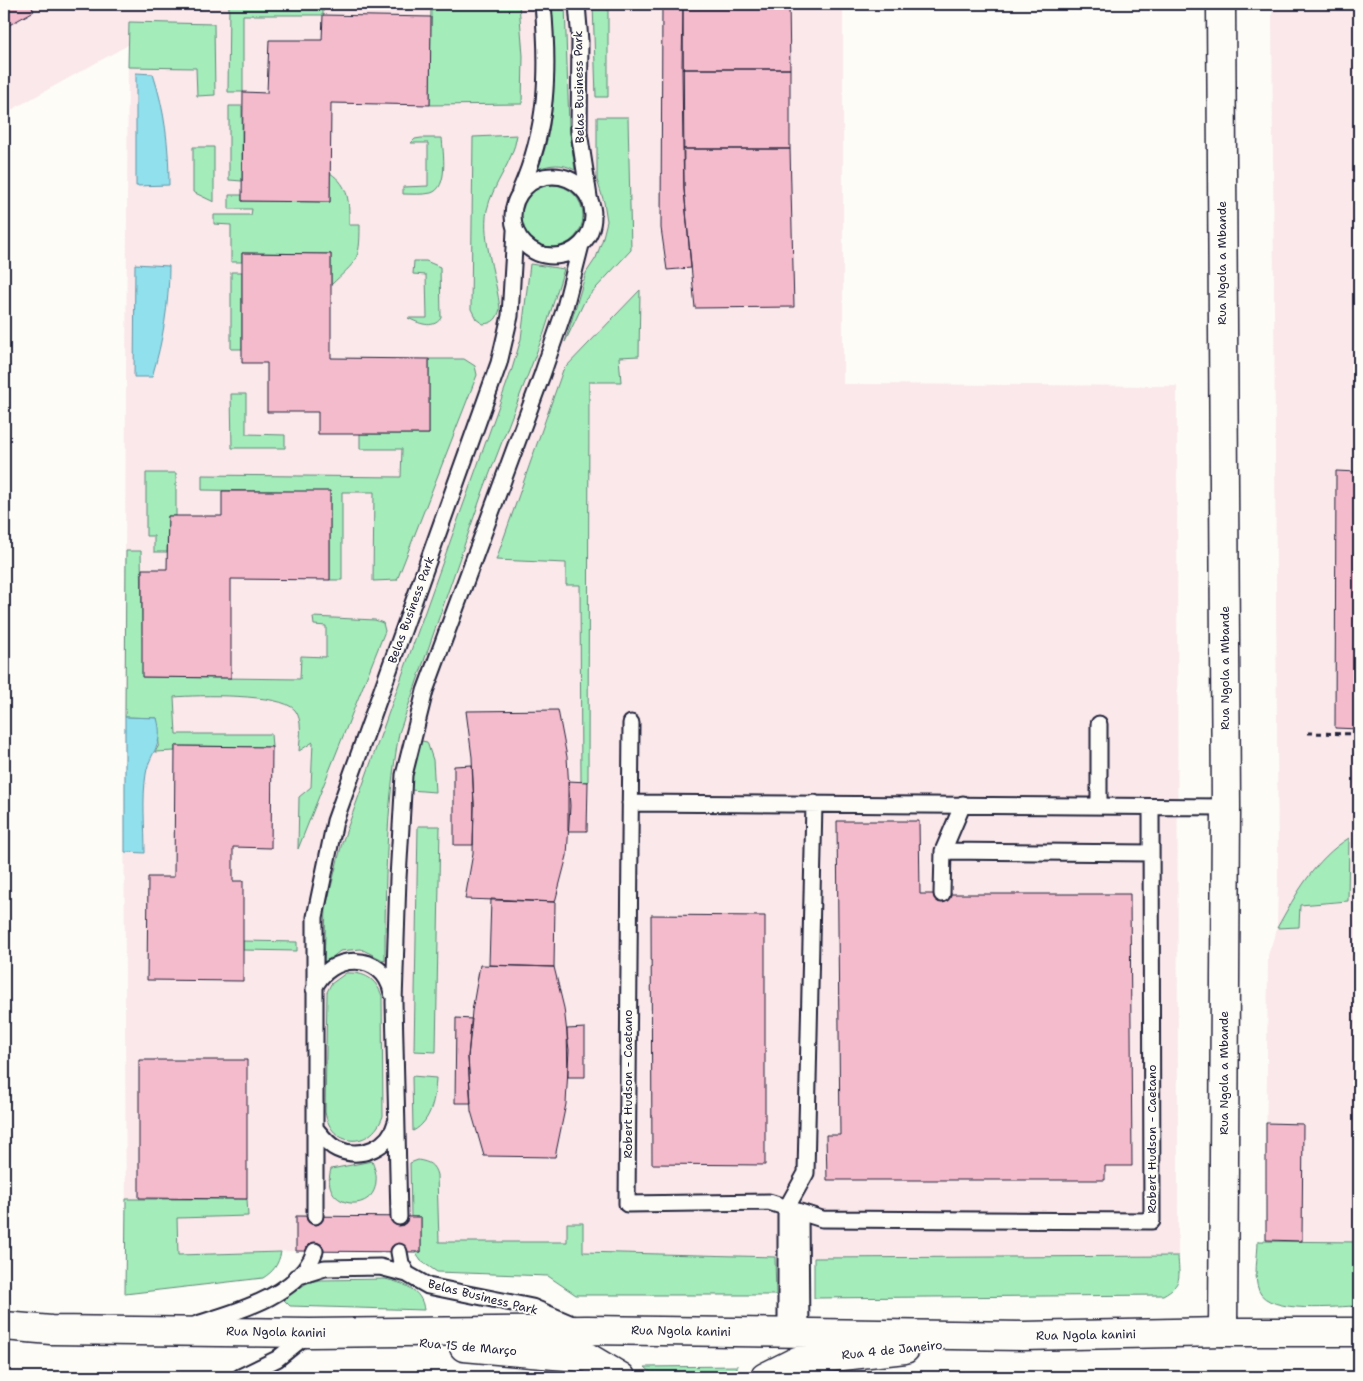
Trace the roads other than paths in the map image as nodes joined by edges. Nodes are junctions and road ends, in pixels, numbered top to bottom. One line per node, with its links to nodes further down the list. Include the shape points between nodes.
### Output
1 (543, 4): 4 (lane, Belas Business Park, via 546,72 542,126 533,162)
2 (577, 4): 5 (lane, Belas Business Park, via 579,132)
3 (1220, 4): 15 (street, Rua Ngola a Mbande)
4 (518, 195): 5 (lane, via 526,186 548,176 572,181); 6 (lane, Belas Business Park, via 512,213)
5 (589, 199): 7 (lane, Belas Business Park, via 593,223)
6 (515, 231): 7 (lane, via 524,245 544,256 568,254); 19 (lane, Belas Business Park, via 510,316 499,363 335,821 315,917)
7 (581, 245): 20 (lane, Belas Business Park, via 564,311 542,375 424,691 413,733 404,775)
8 (630, 723): 10 (lane, Robert Hudson - Caetano)
9 (1099, 724): 13 (lane)
10 (630, 803): 11 (lane); 23 (lane, Robert Hudson - Caetano, via 627,1204 769,1202)
11 (814, 803): 12 (lane); 23 (lane, via 806,1173)
12 (963, 804): 13 (lane); 16 (lane)
13 (1099, 806): 14 (lane)
14 (1151, 807): 15 (lane); 17 (lane, Robert Hudson - Caetano)
15 (1226, 807): 33 (street, Rua Ngola a Mbande)
16 (943, 851): 17 (lane); 18 (lane)
17 (1151, 853): 23 (lane, Robert Hudson - Caetano, via 1152,1221 822,1219)
18 (942, 894)
19 (314, 990): 20 (lane, Belas Business Park, via 319,976 330,967 358,961 383,974 391,987); 22 (lane, Belas Business Park)
20 (394, 1002): 21 (lane, Belas Business Park)
21 (398, 1110): 22 (lane, Belas Business Park, via 396,1125 389,1138 366,1153 337,1149); 25 (lane, Belas Business Park)
22 (314, 1128): 24 (lane, Belas Business Park)
23 (793, 1210): 36 (lane)
24 (315, 1216)
25 (399, 1217)
26 (315, 1252): 29 (lane, Belas Business Park, via 311,1263)
27 (399, 1252): 28 (lane, via 400,1263)
28 (407, 1274): 29 (lane, Belas Business Park, via 380,1267 325,1268); 32 (lane, Belas Business Park, via 428,1286 532,1307)
29 (296, 1278): 31 (lane, Belas Business Park, via 254,1307)
30 (4, 1326): 31 (street, Rua Ngola kanini, via 51,1330)
31 (176, 1330): 35 (street, Rua Ngola kanini)
32 (587, 1330): 35 (street, Rua Ngola kanini); 36 (street, Rua Ngola kanini)
33 (1223, 1332): 34 (street, Rua Ngola kanini); 37 (street, Rua Ngola kanini)
34 (1359, 1332)
35 (310, 1333): 38 (lane, via 277,1359); 39 (street, Rua 15 de Março, via 589,1358)
36 (794, 1333): 37 (street, Rua Ngola kanini)
37 (1023, 1336): 40 (street, Rua 4 de Janeiro, via 798,1361)
38 (240, 1377)
39 (621, 1377)
40 (765, 1377)

